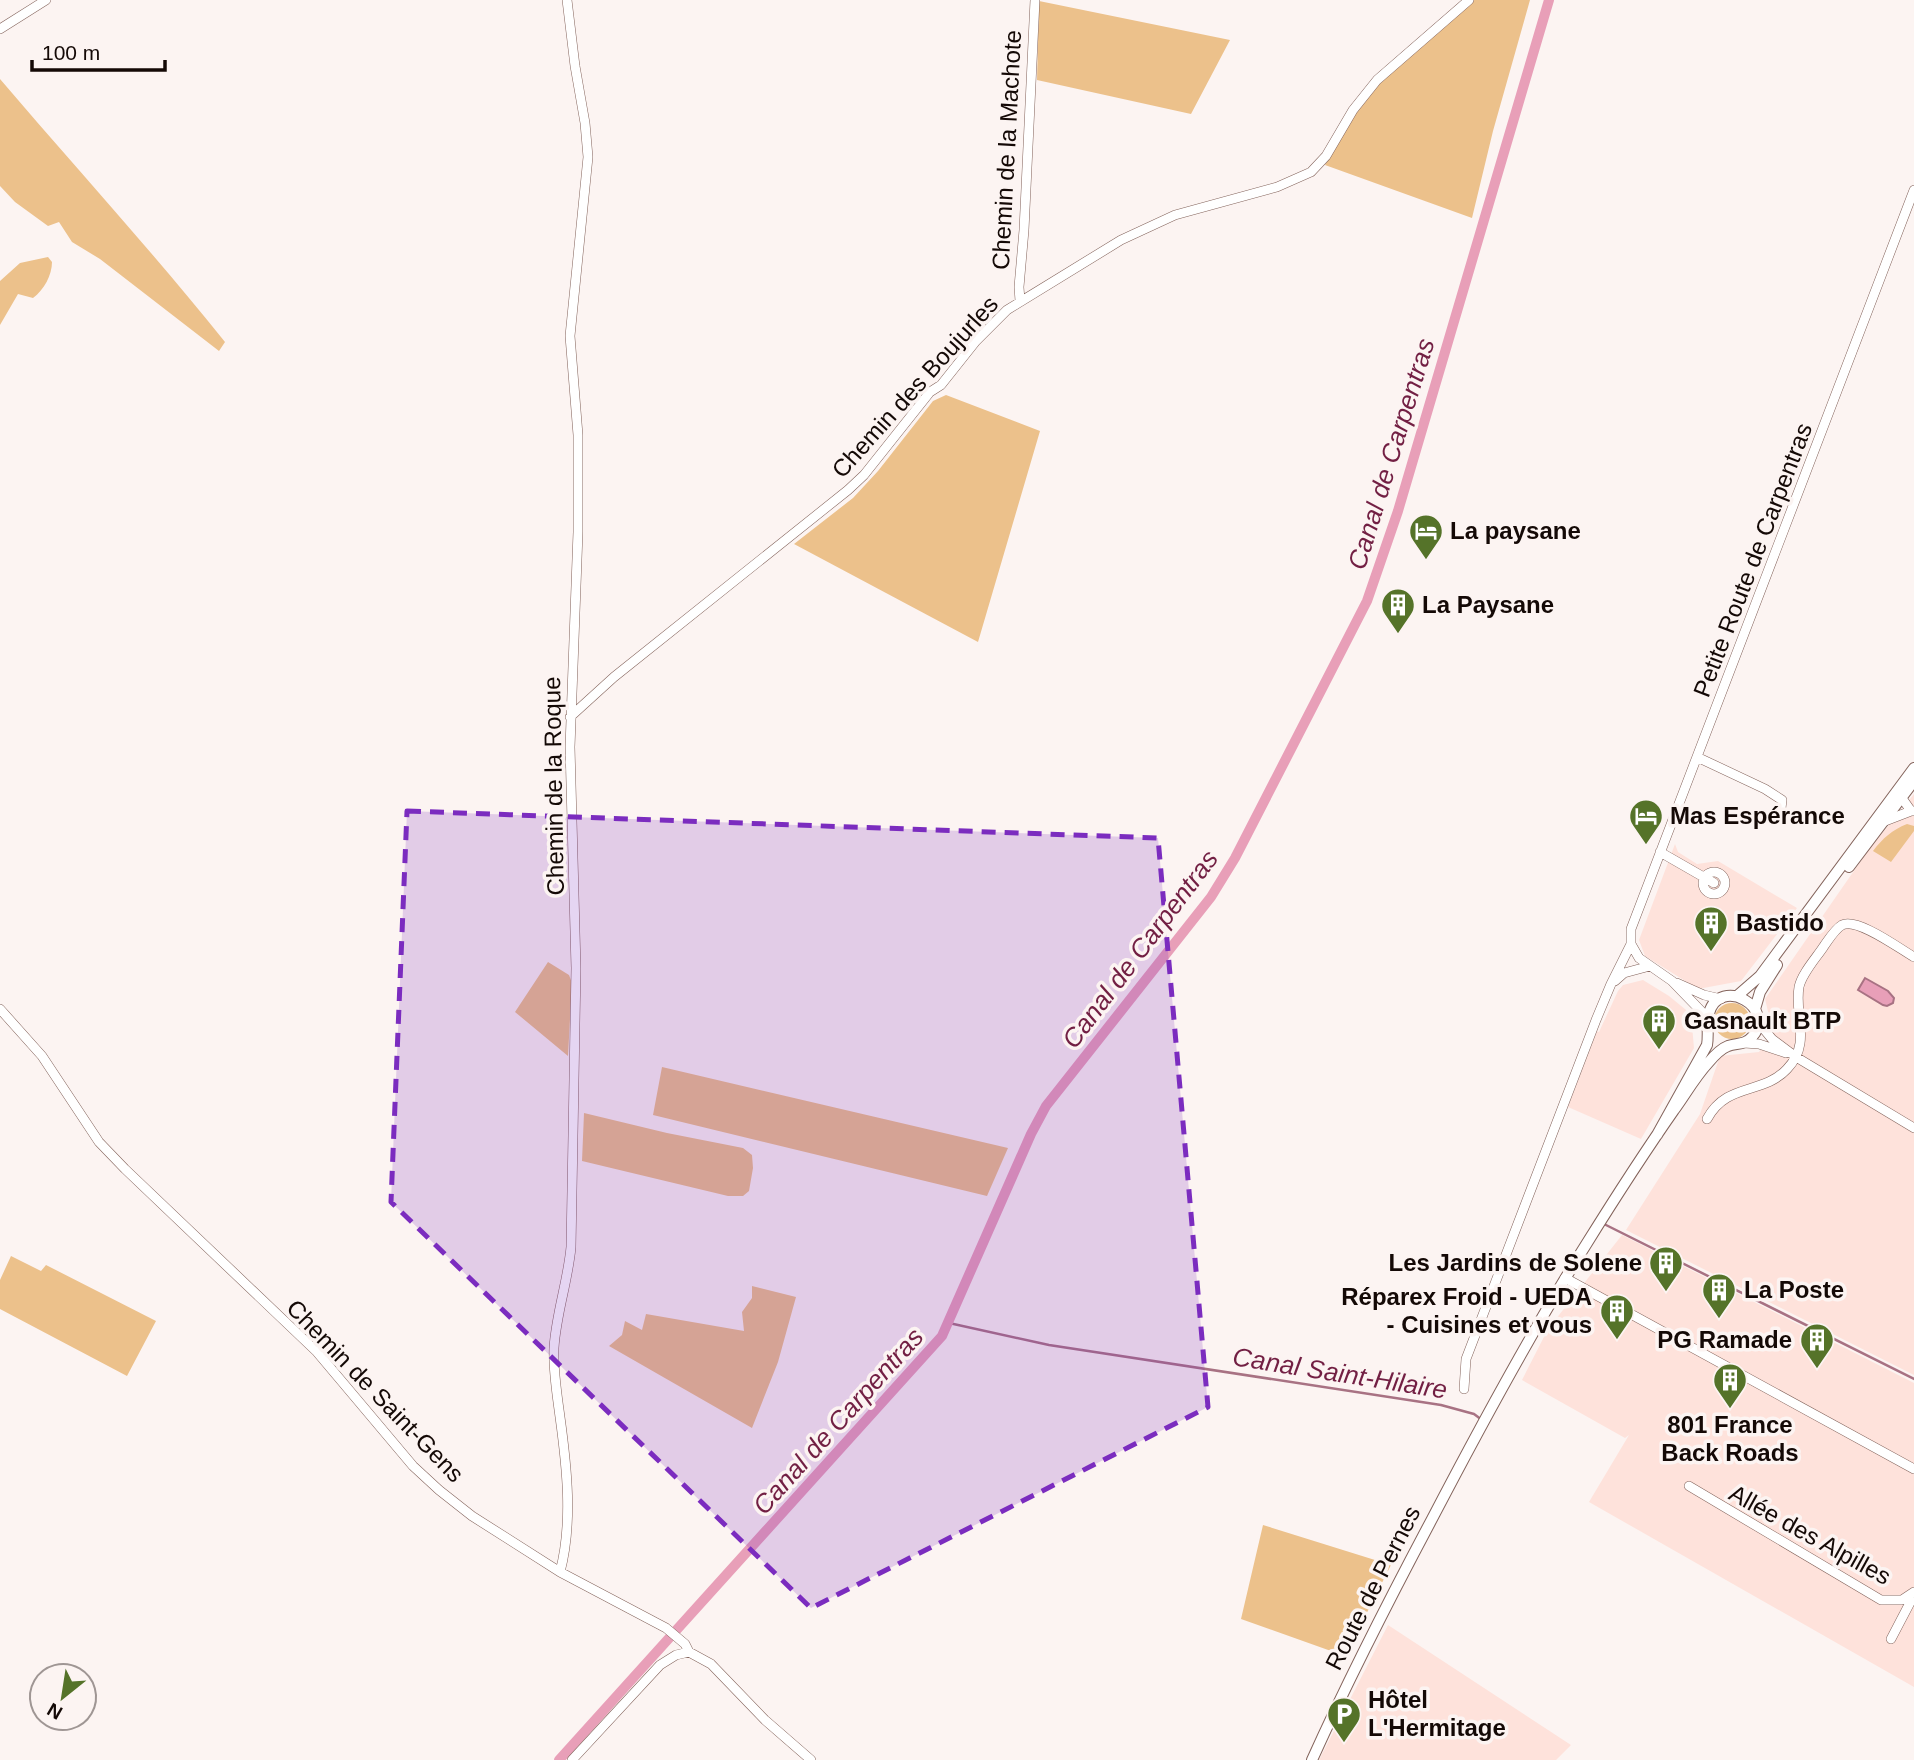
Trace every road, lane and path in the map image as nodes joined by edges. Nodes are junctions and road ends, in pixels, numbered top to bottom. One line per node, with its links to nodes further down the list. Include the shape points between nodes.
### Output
1 (46, 0): 5 (street)
2 (567, 0): 8 (street, Chemin de la Roque, via 588,157 570,336 578,435)
3 (1035, 0): 7 (street, Chemin de la Machote)
4 (1469, 0): 7 (street, Chemin des Boujurles, via 1377,80 1311,172 1277,187 1175,215 1121,240)
5 (0, 29)
6 (1914, 190): 9 (street, Petite Route de Carpentras)
7 (1020, 302): 8 (street, Chemin des Boujurles, via 930,391 848,491)
8 (570, 717): 39 (street, Chemin de la Roque, via 576,968 571,1247 554,1347 567,1520)
9 (1697, 757): 14 (street, via 1782,800); 16 (street, Petite Route de Carpentras)
10 (1914, 768): 11 (street); 12 (main road)
11 (1907, 792): 12 (street); 13 (street); 15 (main road)
12 (1888, 800): 23 (main road, via 1760,976)
13 (1912, 811): 15 (street)
14 (1780, 817)
15 (1883, 822): 26 (main road, via 1768,979)
16 (1660, 852): 17 (street); 18 (street, Petite Route de Carpentras, via 1631,929)
17 (1714, 883)
18 (1632, 944): 20 (street); 22 (street, Petite Route de Carpentras)
19 (1914, 957): 31 (street, via 1851,923 1830,936 1800,984 1797,1008 1802,1034)
20 (1650, 966): 21 (street); 22 (street, via 1624,973)
21 (1672, 981): 24 (street); 28 (street)
22 (1611, 984): 36 (street, Petite Route de Carpentras, via 1466,1359)
23 (1737, 996): 24 (main road); 26 (main road)
24 (1721, 999): 28 (main road, via 1713,1004)
25 (0, 1009): 39 (street, Chemin de Saint-Gens, via 42,1056 99,1142 317,1352 413,1466 472,1516)
26 (1755, 1009): 27 (main road)
27 (1758, 1021): 29 (main road); 31 (street)
28 (1709, 1026): 30 (main road, via 1721,1043); 34 (main road, via 1701,1058)
29 (1744, 1043): 30 (main road); 31 (street)
30 (1729, 1046): 34 (main road, via 1708,1063)
31 (1796, 1057): 32 (street, via 1772,1080 1731,1093); 33 (street)
32 (1707, 1119)
33 (1914, 1128)
34 (1657, 1135): 35 (main road, Route de Pernes)
35 (1565, 1278): 37 (street); 47 (main road, Route de Pernes, via 1475,1436 1380,1617)
36 (1464, 1390)
37 (1914, 1469)
38 (1689, 1486): 40 (street, Allée des Alpilles, via 1881,1600 1902,1600)
39 (560, 1572): 42 (street, Chemin de Saint-Gens, via 669,1630)
40 (1914, 1593): 41 (street)
41 (1891, 1639)
42 (689, 1652): 43 (street, via 660,1664); 46 (street, Chemin de Saint-Gens, via 711,1664)
43 (582, 1749): 44 (street); 45 (street)
44 (572, 1760)
45 (585, 1760)
46 (811, 1760)
47 (1312, 1760)

